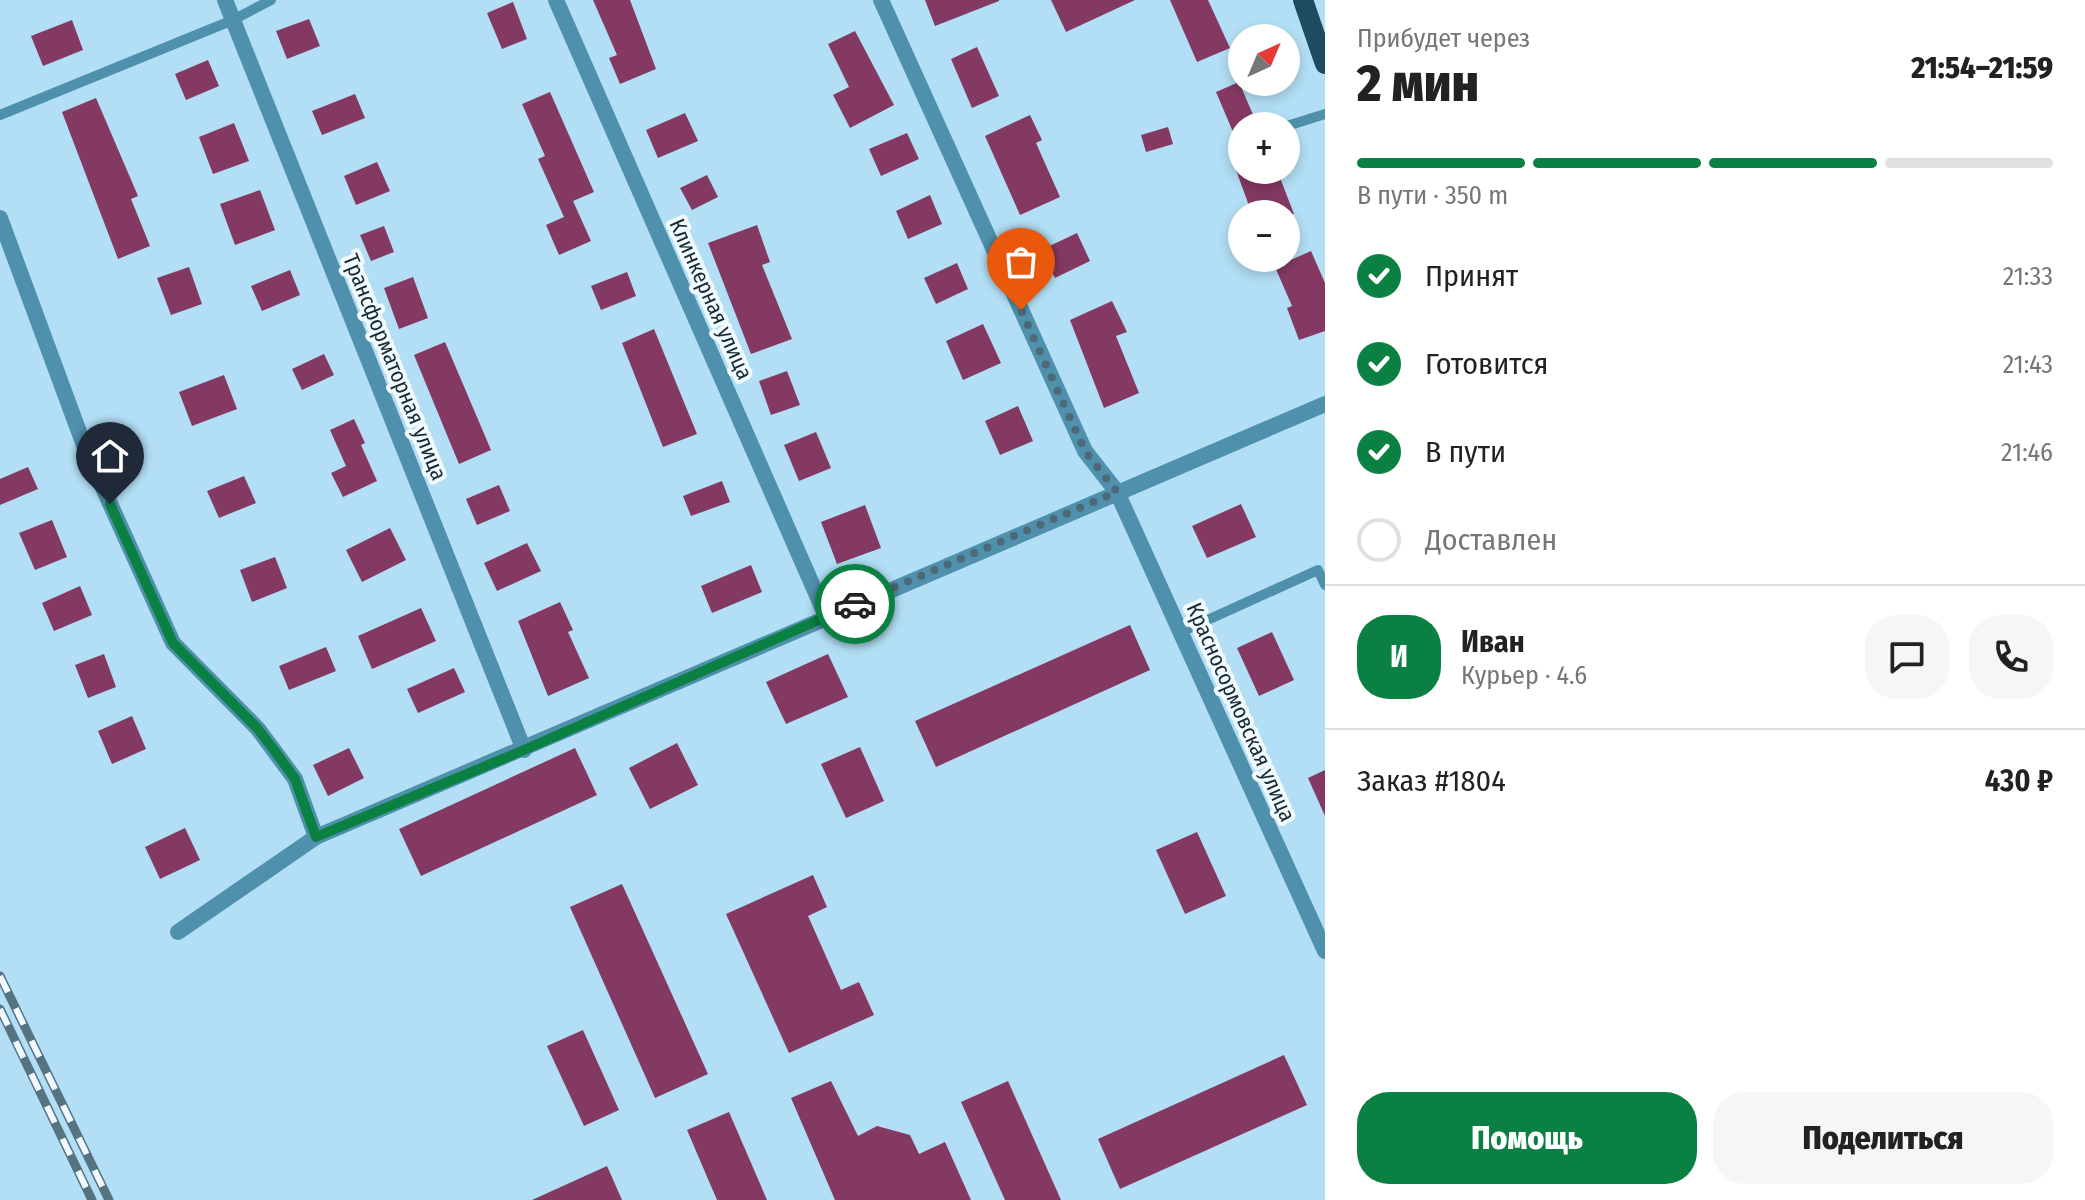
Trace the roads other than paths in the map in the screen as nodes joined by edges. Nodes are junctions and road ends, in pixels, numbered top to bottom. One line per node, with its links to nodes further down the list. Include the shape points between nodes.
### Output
1 (225, 0): 6 (street, Трансформаторная улица)
2 (271, 0): 6 (lane)
3 (556, 0): 15 (street, Клинкерная улица)
4 (881, 0): 13 (street, Красносормовская улица, via 1085,451)
5 (1303, 0): 7 (main road)
6 (233, 20): 9 (lane); 17 (street, Трансформаторная улица)
7 (1325, 64)
8 (1325, 114): 10 (lane)
9 (0, 115)
10 (1300, 122)
11 (0, 218): 18 (street, via 85,448 173,643 277,754 295,779)
12 (1325, 404): 13 (street)
13 (1117, 492): 15 (street); 16 (street, Красносормовская улица)
14 (1325, 585): 16 (lane, via 1318,570)
15 (826, 616): 17 (street)
16 (1181, 632): 20 (street, Красносормовская улица)
17 (524, 750): 18 (street)
18 (316, 837): 19 (street)
19 (178, 932)
20 (1325, 951)

